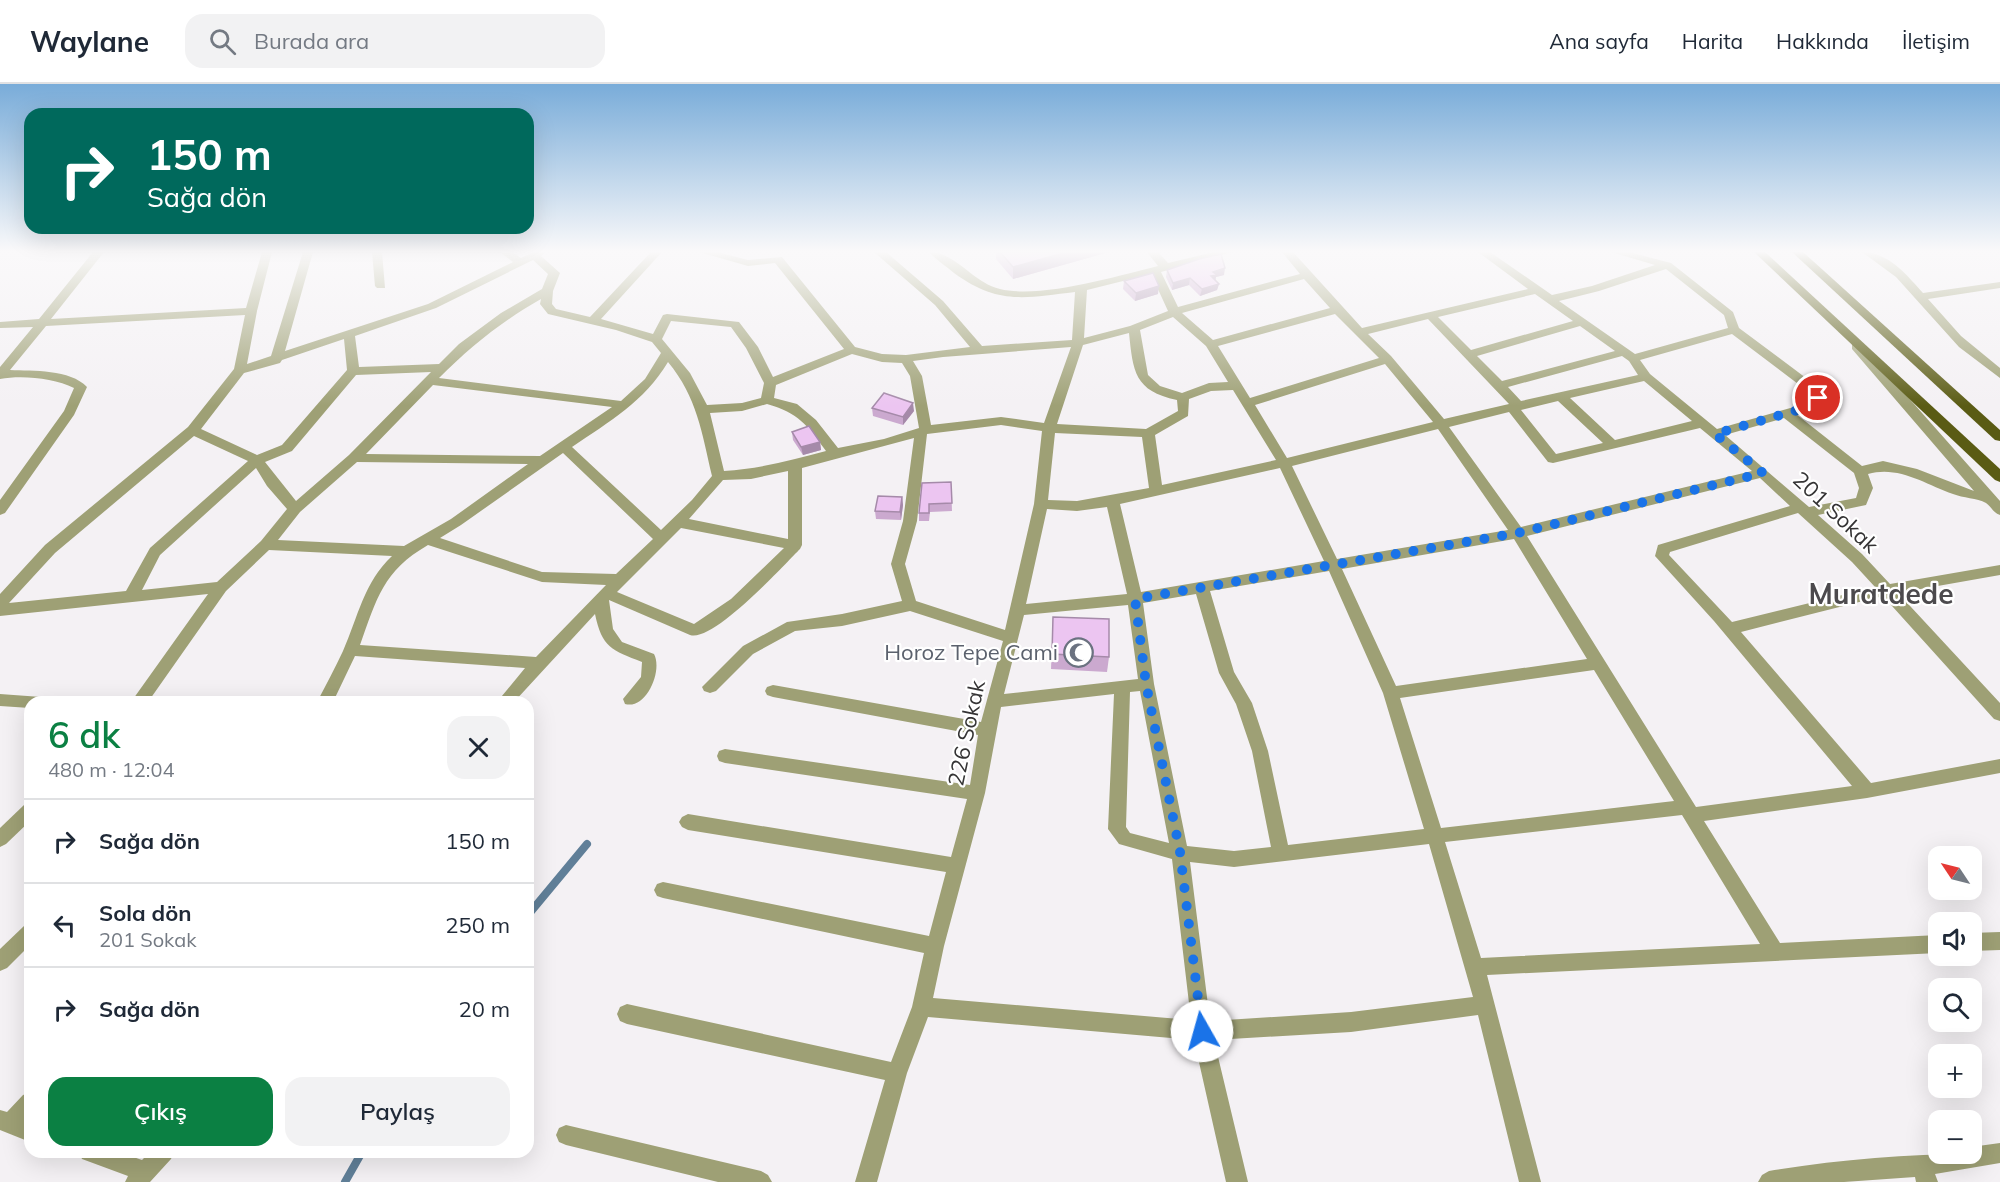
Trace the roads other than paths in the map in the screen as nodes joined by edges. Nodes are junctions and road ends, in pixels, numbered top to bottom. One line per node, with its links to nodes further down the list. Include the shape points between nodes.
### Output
1 (58, 303): 26 (street)
2 (253, 303): 21 (street)
3 (293, 303): 43 (street)
4 (438, 303): 32 (street)
5 (526, 303): 44 (street, via 463,347)
6 (546, 303): 24 (street, via 552,312)
7 (609, 303): 24 (street)
8 (813, 303): 36 (street)
9 (939, 303): 37 (street)
10 (1080, 303): 34 (street, 226 Sokak)
11 (1171, 303): 22 (street)
12 (1205, 303): 22 (street)
13 (1331, 303): 20 (street)
14 (1480, 303): 23 (street)
15 (1557, 303): 25 (street, 201 Sokak)
16 (1717, 303): 29 (street, via 1729,314)
17 (1814, 303): 30 (main road)
18 (1853, 303): 69 (main road)
19 (1927, 303): 46 (street, via 1945,327)
20 (1337, 310): 31 (street); 35 (street)
21 (251, 311): 26 (street); 45 (street)
22 (1174, 312): 28 (street); 35 (street)
23 (1430, 315): 31 (street); 39 (street)
24 (593, 321): 33 (street)
25 (1582, 321): 39 (street); 40 (street, 201 Sokak)
26 (42, 323): 27 (street); 48 (street)
27 (0, 325)
28 (1134, 328): 34 (street); 55 (street, via 1142,378 1152,389)
29 (1734, 330): 40 (street); 61 (street, via 1810,387 1818,398 1812,406)
30 (1842, 330): 81 (main road); 85 (street)
31 (1360, 332): 42 (street)
32 (349, 334): 43 (street); 47 (street)
33 (656, 339): 38 (street); 51 (street, via 667,317 735,324)
34 (1078, 343): 37 (street); 64 (street, 226 Sokak)
35 (1211, 344): 52 (street)
36 (851, 350): 41 (street); 51 (street)
37 (980, 352): 41 (street)
38 (667, 354): 58 (street, via 650,382); 60 (street, via 686,376)
39 (1469, 355): 53 (street)
40 (1628, 355): 49 (street, 201 Sokak); 53 (street)
41 (906, 359): 66 (street, via 916,376)
42 (1387, 359): 57 (street); 63 (street)
43 (276, 360): 45 (street)
44 (442, 368): 47 (street); 50 (street)
45 (240, 370): 65 (street)
46 (1997, 370)
47 (353, 371): 74 (street, via 287,448)
48 (0, 374): 87 (street, via 36,375 73,381 81,387 70,412)
49 (1646, 377): 54 (street); 62 (street, 201 Sokak)
50 (430, 381): 58 (street); 73 (street)
51 (770, 383): 56 (street)
52 (1236, 386): 55 (street, via 1209,387); 57 (street)
53 (1499, 386): 59 (street)
54 (1561, 396): 59 (street); 70 (street)
55 (1183, 397): 67 (street, via 1184,413)
56 (767, 400): 60 (street); 72 (street, via 793,407 812,423)
57 (1248, 403): 76 (street)
58 (624, 405): 71 (street)
59 (1515, 406): 63 (street); 70 (street, via 1553,459)
60 (704, 409): 80 (street)
61 (1786, 413): 68 (street); 78 (street)
62 (1702, 423): 68 (street, 201 Sokak); 70 (street)
63 (1441, 424): 76 (street); 90 (street)
64 (1049, 428): 66 (street, via 1001,421); 67 (street); 84 (street, 226 Sokak)
65 (194, 430): 74 (street); 105 (street, via 50,549)
66 (923, 431): 72 (street); 106 (street, via 910,521 898,564)
67 (1148, 433): 82 (street)
68 (1715, 434): 79 (street, 201 Sokak)
69 (2000, 437)
70 (1613, 445)
71 (563, 446): 75 (street); 91 (street)
72 (835, 453): 77 (street)
73 (354, 458): 75 (street); 86 (street)
74 (256, 460): 86 (street); 102 (street, via 155,552)
75 (543, 460): 92 (street)
76 (1284, 463): 82 (street); 96 (street)
77 (795, 465): 80 (street); 94 (street)
78 (1860, 471): 85 (street, via 1883,465 1912,472); 88 (street, via 1866,488 1861,502)
79 (1763, 473): 88 (street, 201 Sokak); 90 (street)
80 (719, 476): 89 (street)
81 (2000, 477)
82 (1156, 491): 83 (street)
83 (1113, 501): 84 (street, via 1077,506); 104 (street)
84 (1041, 504): 108 (street, 226 Sokak)
85 (1996, 505)
86 (295, 508): 93 (street)
87 (0, 510)
88 (1805, 510): 101 (street, 201 Sokak); 109 (street, via 1663,549 1662,556)
89 (678, 522): 91 (street); 94 (street)
90 (1518, 533): 96 (street); 113 (street)
91 (661, 538): 98 (street)
92 (427, 539): 95 (street); 98 (street, via 542,577)
93 (266, 544): 95 (street); 99 (street)
94 (795, 544): 103 (street, via 733,607 695,631)
95 (406, 551): 111 (street, via 384,572)
96 (1334, 567): 100 (street); 118 (street)
97 (2000, 570): 101 (street)
98 (620, 580): 103 (street)
99 (221, 587): 102 (street); 119 (street)
100 (1202, 588): 104 (street); 138 (street, via 1227,673 1244,703 1260,752)
101 (1887, 590): 109 (street); 126 (street, 201 Sokak)
102 (131, 596): 107 (street)
103 (603, 597): 112 (street); 122 (street, via 606,630 617,646 650,658 652,666 646,684)
104 (1135, 599): 108 (street); 114 (street)
105 (0, 604)
106 (910, 606): 110 (street); 115 (street, via 792,626 748,650)
107 (0, 610)
108 (1017, 610): 110 (street, 226 Sokak)
109 (1729, 629): 130 (street)
110 (1011, 638): 125 (street, 226 Sokak)
111 (351, 650): 112 (street); 120 (street)
112 (538, 663): 121 (street)
113 (1596, 664): 118 (street); 132 (street)
114 (1146, 684): 116 (street); 137 (street)
115 (710, 687)
116 (1122, 687): 125 (street); 137 (street, via 1117,829 1125,839)
117 (772, 691): 127 (street)
118 (1391, 693): 135 (street)
119 (143, 696)
120 (328, 696)
121 (510, 696)
122 (631, 699)
123 (0, 700): 124 (street)
124 (24, 701)
125 (995, 701): 127 (street, 226 Sokak)
126 (2000, 714)
127 (987, 730): 131 (street, 226 Sokak)
128 (725, 756): 131 (street)
129 (2000, 766): 130 (street)
130 (1867, 791): 132 (street)
131 (977, 793): 139 (street, 226 Sokak)
132 (1690, 811): 135 (street); 146 (street)
133 (24, 816): 136 (street)
134 (688, 822): 139 (street)
135 (1435, 837): 138 (street); 148 (street)
136 (0, 839)
137 (1180, 852): 138 (street, via 1234,859); 152 (street)
138 (1281, 854)
139 (958, 866): 145 (street, 226 Sokak)
140 (663, 890): 145 (street)
141 (24, 938): 147 (street)
142 (2000, 941): 143 (street)
143 (1982, 942)
144 (1928, 944): 146 (street)
145 (935, 946): 150 (street, 226 Sokak)
146 (1775, 951): 148 (street)
147 (0, 962)
148 (1475, 967): 149 (street)
149 (1485, 1005): 152 (street, via 1351,1022); 167 (street)
150 (922, 1006): 152 (street); 153 (street, 226 Sokak)
151 (627, 1014): 153 (street)
152 (1202, 1031): 166 (street)
153 (897, 1074): 165 (street, 226 Sokak)
154 (24, 1107): 155 (street)
155 (4, 1122): 156 (street)
156 (24, 1130)
157 (566, 1135): 164 (street)
158 (2000, 1153): 161 (street)
159 (101, 1158): 162 (street)
160 (158, 1158): 162 (street)
161 (1924, 1174): 163 (street)
162 (141, 1177)
163 (1825, 1178): 168 (street)
164 (761, 1182)
165 (866, 1182)
166 (1237, 1182)
167 (1530, 1182)
168 (1769, 1182)

